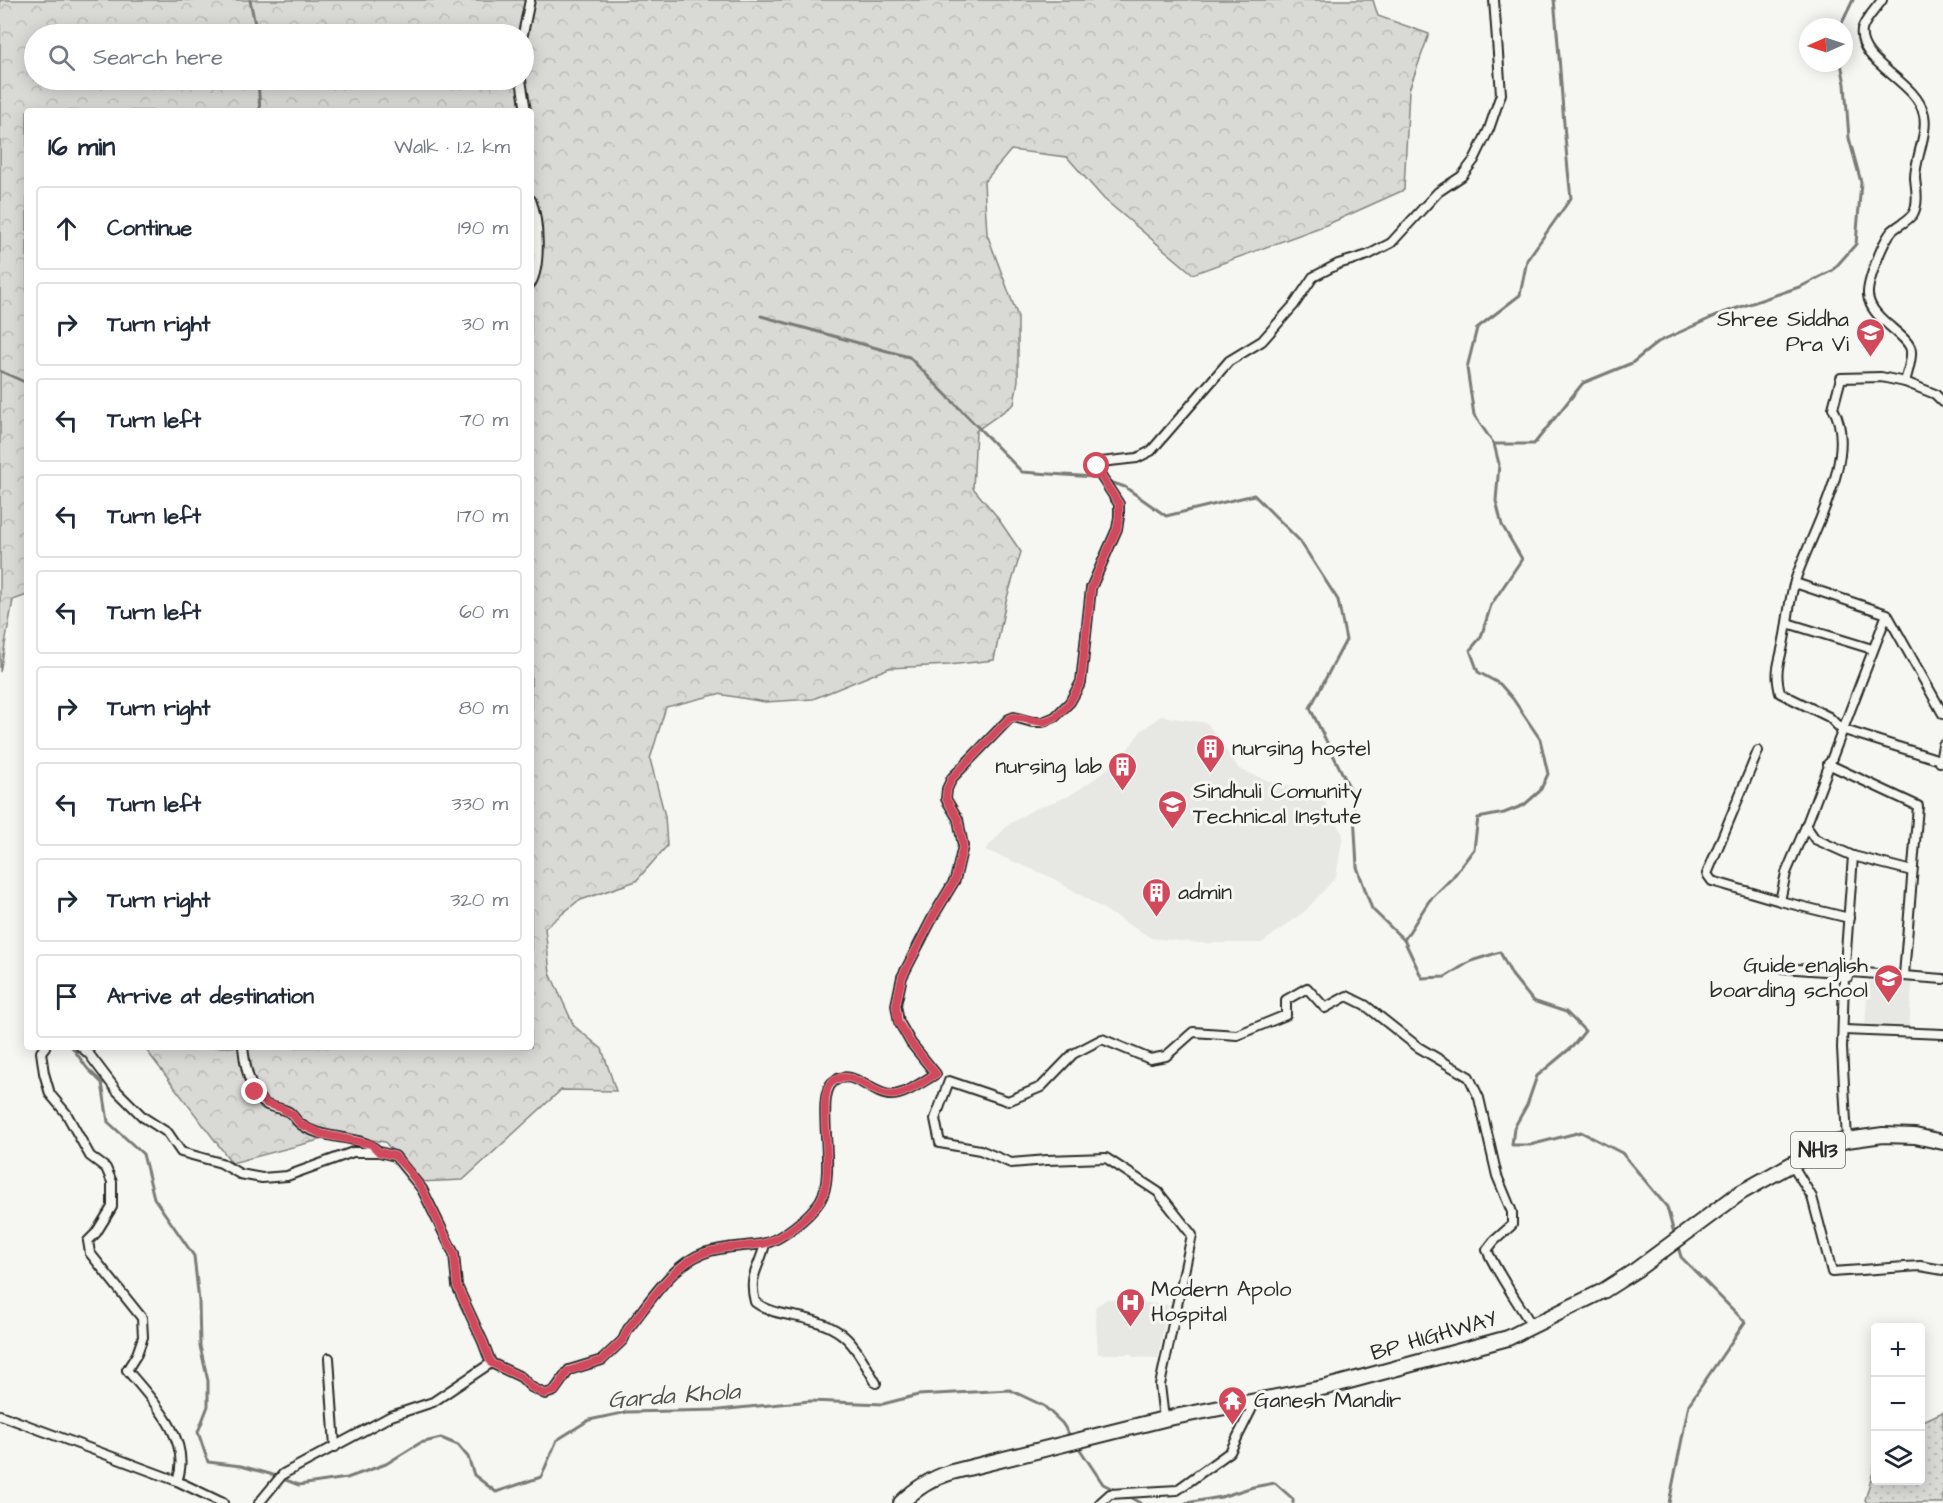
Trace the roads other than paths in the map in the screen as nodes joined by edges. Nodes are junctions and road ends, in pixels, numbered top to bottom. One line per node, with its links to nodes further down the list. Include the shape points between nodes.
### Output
1 (530, 0): 4 (street)
2 (1494, 0): 38 (street, via 1501,94 1490,129 1462,176 1438,192 1391,243 1313,277 1262,341 1229,361 1151,451 1097,466 1119,504 1119,517 1091,588 1081,682 1056,717 1043,722 1009,719 952,778 947,789 946,799 958,819 963,846 955,880 902,977 896,1005 898,1022)
3 (1882, 0): 9 (street, via 1862,30 1863,45 1875,61 1919,99 1925,117 1913,213 1892,231 1882,249 1868,294 1871,305 1911,349)
4 (525, 24)
5 (523, 90): 6 (street)
6 (526, 108)
7 (534, 215): 8 (street, via 538,265)
8 (534, 275)
9 (1905, 382): 10 (street, via 1935,393); 11 (street, via 1881,377 1841,378 1833,408 1839,419 1841,455)
10 (1943, 402)
11 (1795, 583): 12 (street); 13 (street)
12 (1887, 614): 14 (street); 15 (street)
13 (1787, 623): 14 (street); 16 (street, via 1776,667 1780,693 1829,717)
14 (1872, 649): 16 (street)
15 (1943, 714)
16 (1841, 729): 19 (street); 20 (street)
17 (1943, 745): 19 (street)
18 (1758, 751): 24 (street, via 1707,874 1712,881)
19 (1942, 762)
20 (1828, 764): 21 (street); 23 (street, via 1918,806)
21 (1806, 826): 22 (street, via 1815,839); 24 (street, via 1786,873)
22 (1853, 856): 23 (street); 25 (street)
23 (1912, 871): 30 (street)
24 (1780, 901): 25 (street)
25 (1849, 918): 26 (street)
26 (1845, 965): 28 (street); 29 (street)
27 (1784, 968): 28 (street)
28 (1838, 972): 31 (street)
29 (1851, 972): 30 (street); 31 (street)
30 (1904, 975): 32 (street)
31 (1844, 978): 33 (street)
32 (1943, 979)
33 (1844, 1030): 34 (street); 40 (street)
34 (1943, 1034)
35 (43, 1050): 54 (street, via 51,1094 90,1156 106,1168 112,1182 112,1207 88,1241 90,1253 142,1318 143,1336 127,1371 173,1432 182,1454)
36 (84, 1050): 42 (street, via 117,1091 143,1117 168,1133 181,1152 221,1163 240,1174 262,1178 287,1176 353,1152)
37 (243, 1050): 42 (street, via 255,1092 267,1104 292,1114 312,1130 371,1144)
38 (936, 1074): 39 (street); 44 (street, via 892,1095 879,1093 853,1078 831,1082 825,1109 828,1178 820,1200 803,1220)
39 (949, 1081): 46 (street, via 1008,1101 1041,1087 1073,1054 1101,1039 1150,1059 1166,1056 1193,1032 1237,1035 1286,1015 1286,1000 1307,988 1325,1008 1347,996 1365,1005 1418,1047 1469,1077 1479,1098 1497,1176 1512,1212 1512,1225 1487,1250); 52 (street, via 935,1119 940,1143 980,1150 1011,1163 1106,1158 1158,1192 1192,1235 1160,1384)
40 (1847, 1140): 41 (highway, BP HIGHWAY / NH13, via 1883,1135); 43 (highway, BP HIGHWAY / NH13, via 1830,1144)
41 (1943, 1142)
42 (379, 1152): 48 (street, via 395,1156 422,1189 454,1254 457,1286)
43 (1791, 1164): 45 (street, via 1812,1197 1832,1272 1920,1266); 46 (highway, BP HIGHWAY / NH13, via 1740,1193 1603,1291)
44 (765, 1244): 48 (street, via 703,1253 674,1272 623,1340 602,1360 568,1371 549,1394); 49 (street, via 752,1281 755,1302 778,1313 824,1323 842,1333 854,1345)
45 (1943, 1270)
46 (1532, 1326): 50 (highway, BP HIGHWAY / NH13, via 1508,1338 1327,1387)
47 (328, 1358): 53 (street)
48 (491, 1363): 53 (street, via 433,1402 391,1416)
49 (876, 1383)
50 (1255, 1402): 52 (highway, BP HIGHWAY / NH13); 58 (street, via 1230,1452 1177,1490 1110,1494)
51 (0, 1415): 54 (street)
52 (1164, 1419): 57 (highway, BP HIGHWAY / NH13, via 939,1476 916,1488)
53 (335, 1447): 56 (street, via 283,1474)
54 (177, 1481): 55 (street)
55 (223, 1503)
56 (259, 1503)
57 (901, 1503)
58 (1100, 1503)

